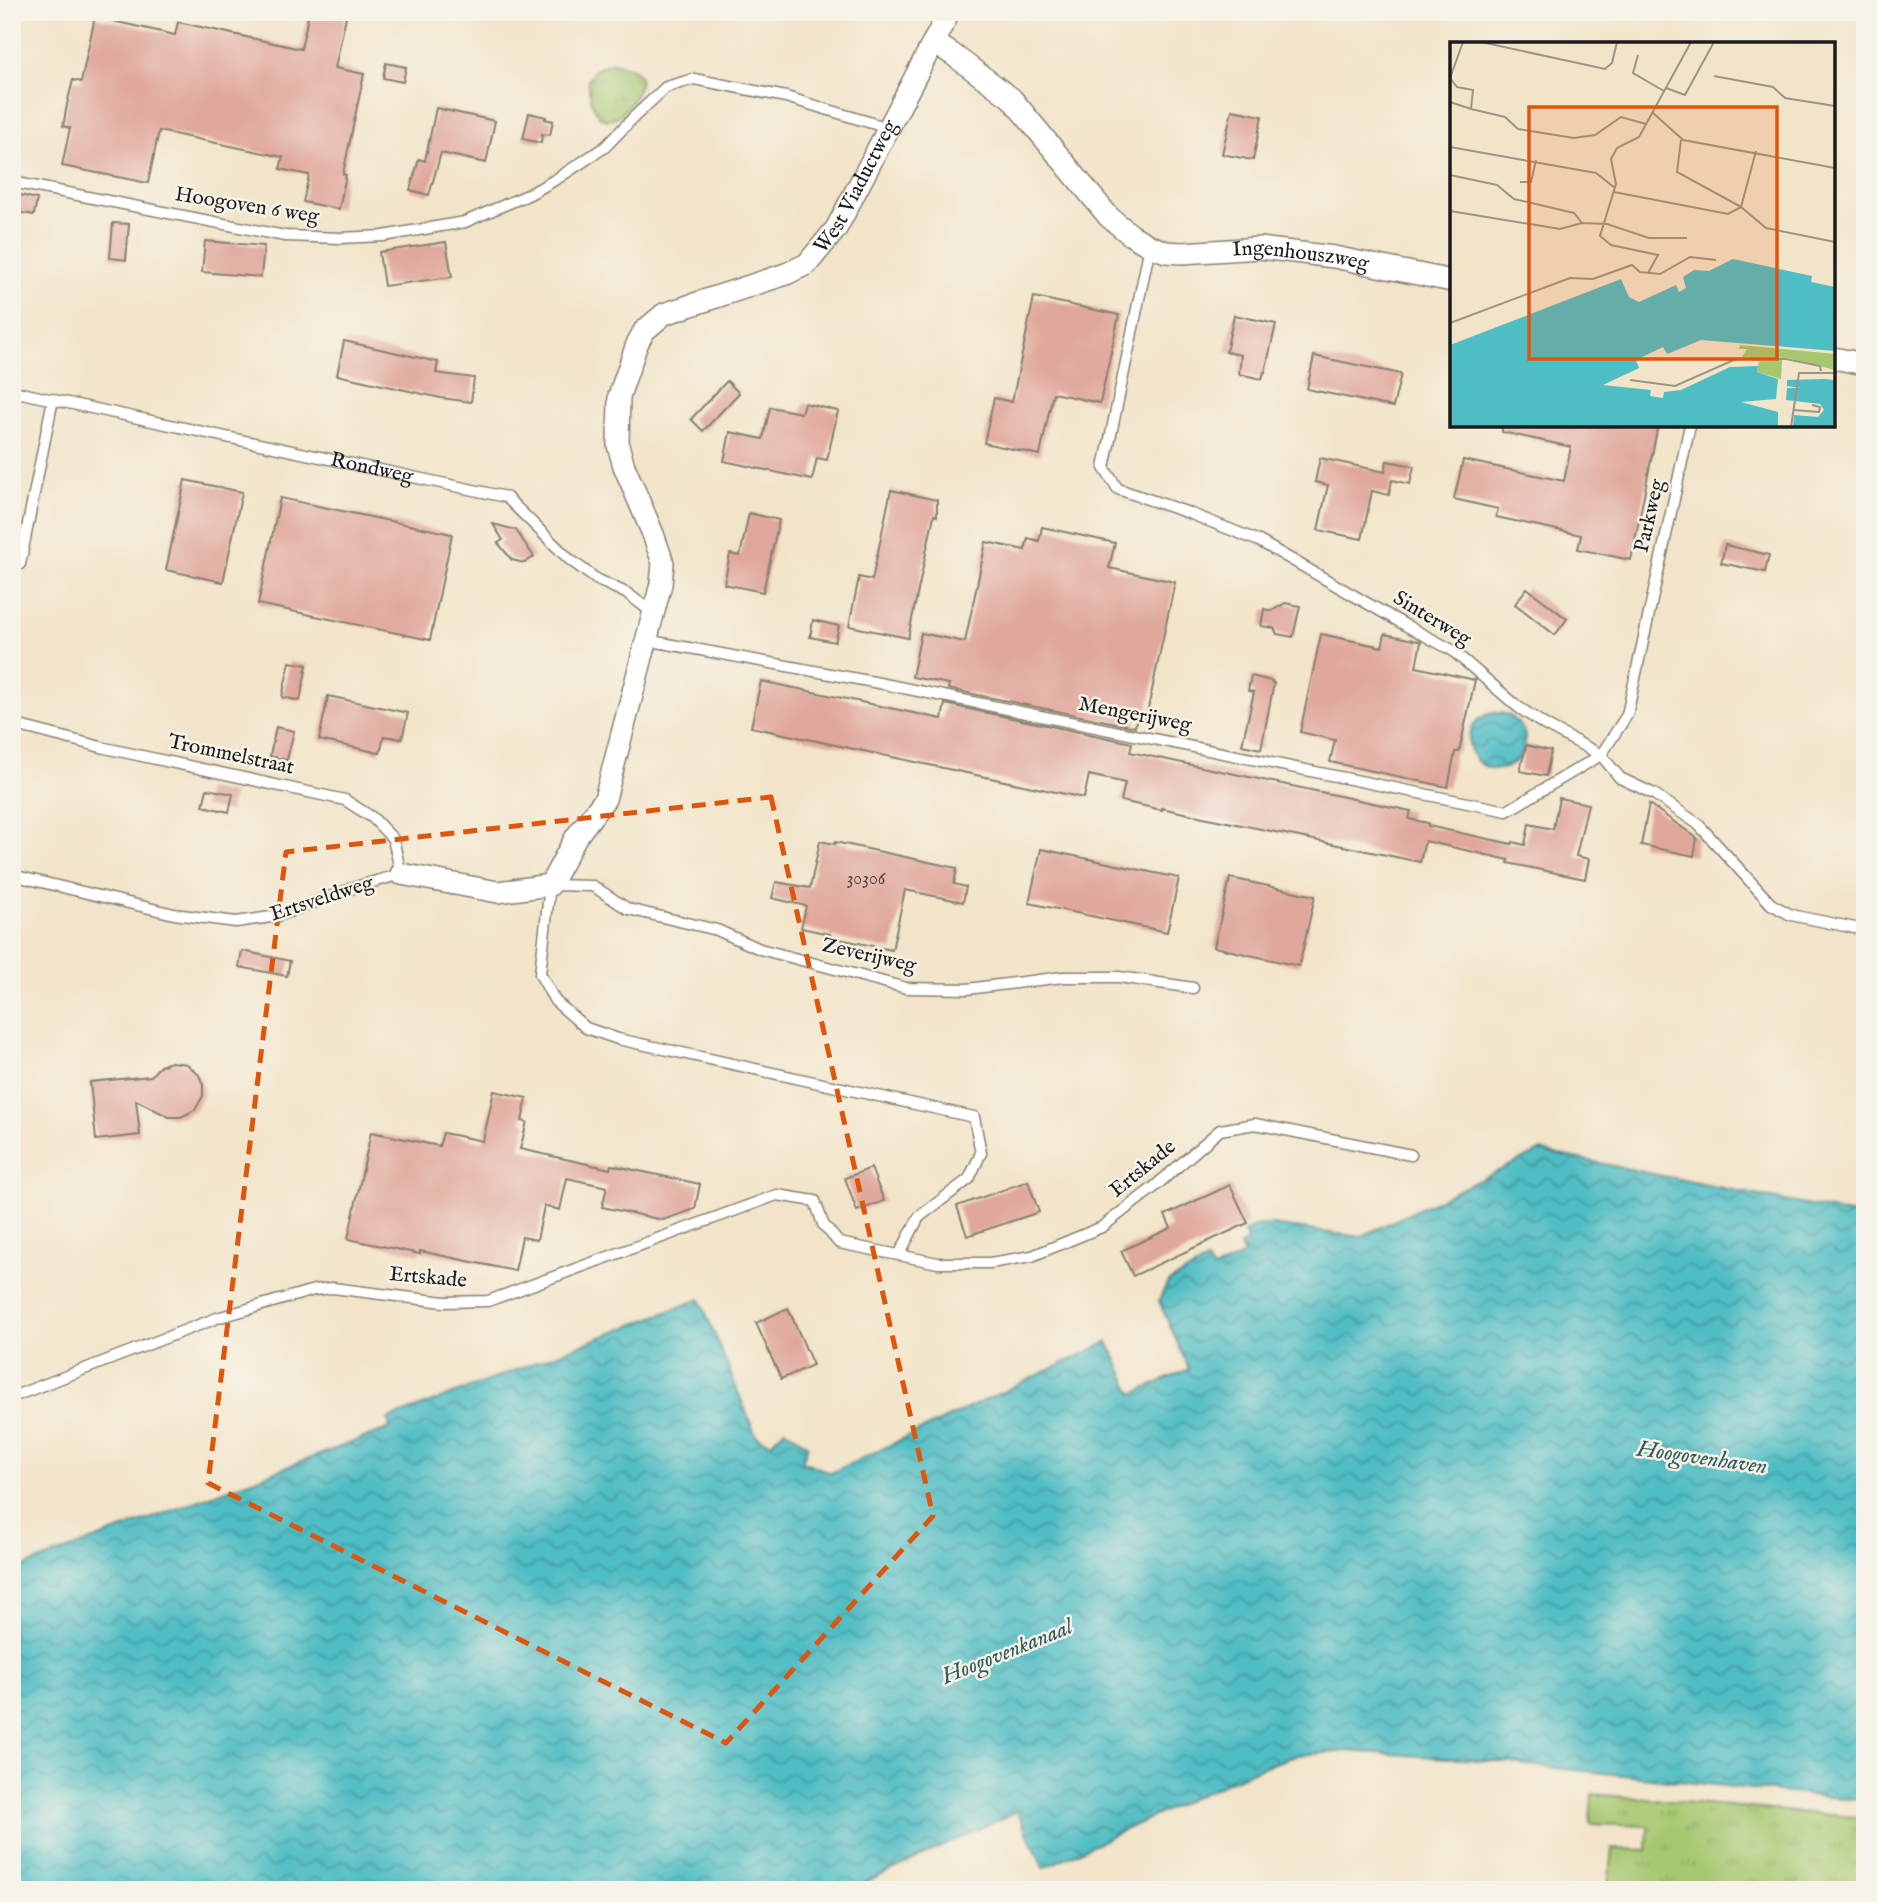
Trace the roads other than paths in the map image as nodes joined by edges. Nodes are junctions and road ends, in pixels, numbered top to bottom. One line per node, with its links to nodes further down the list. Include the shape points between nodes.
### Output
1 (949, 12): 2 (street, West Viaductweg)
2 (933, 42): 3 (street, West Viaductweg); 5 (street, Ingenhouszweg, via 1011,98 1110,217)
3 (888, 128): 4 (lane, Hoogoven 6 weg, via 786,97 694,79 666,87 605,147 530,194 464,222 383,236 285,236); 13 (street, West Viaductweg, via 836,229 807,264 664,314 637,344 619,396 618,446 663,564)
4 (12, 182)
5 (1150, 246): 6 (street, Ingenhouszweg, via 1182,253 1260,248 1334,257); 16 (lane, Sinterweg, via 1104,468 1118,489 1259,541 1452,650 1518,707)
6 (1450, 281)
7 (1835, 358): 8 (street)
8 (1865, 364)
9 (12, 391): 10 (lane, Rondweg)
10 (53, 399): 12 (lane, via 20,564); 13 (lane, Rondweg, via 506,497 569,559)
11 (1690, 427): 16 (lane, Parkweg, via 1627,715)
12 (12, 567)
13 (653, 613): 14 (street)
14 (646, 640): 16 (lane, Mengerijweg, via 1507,811); 19 (street, via 605,799 576,837)
15 (12, 724): 17 (lane, Trommelstraat, via 345,800 373,818 393,839)
16 (1601, 755): 20 (lane, Sinterweg, via 1620,778 1698,824 1771,904 1791,915)
17 (401, 874): 18 (lane, Ertsveldweg, via 278,916 236,922 174,914); 19 (street, Ertsveldweg, via 498,892)
18 (12, 875)
19 (550, 885): 21 (lane, Zeverijweg, via 593,886 628,909 717,930 760,949 906,988 967,989 1063,977 1119,977); 23 (lane, via 540,974 555,1001 586,1028 618,1039 974,1117 981,1153 969,1179 919,1217)
20 (1865, 930)
21 (1193, 988)
22 (1411, 1155): 23 (lane, Ertskade, via 1255,1124 1220,1130 1101,1227 1032,1256 990,1263 938,1263)
23 (899, 1255): 24 (lane, Ertskade, via 839,1243 823,1224 815,1201 777,1195 488,1301 444,1302 333,1288 313,1290 217,1318)
24 (12, 1397)

